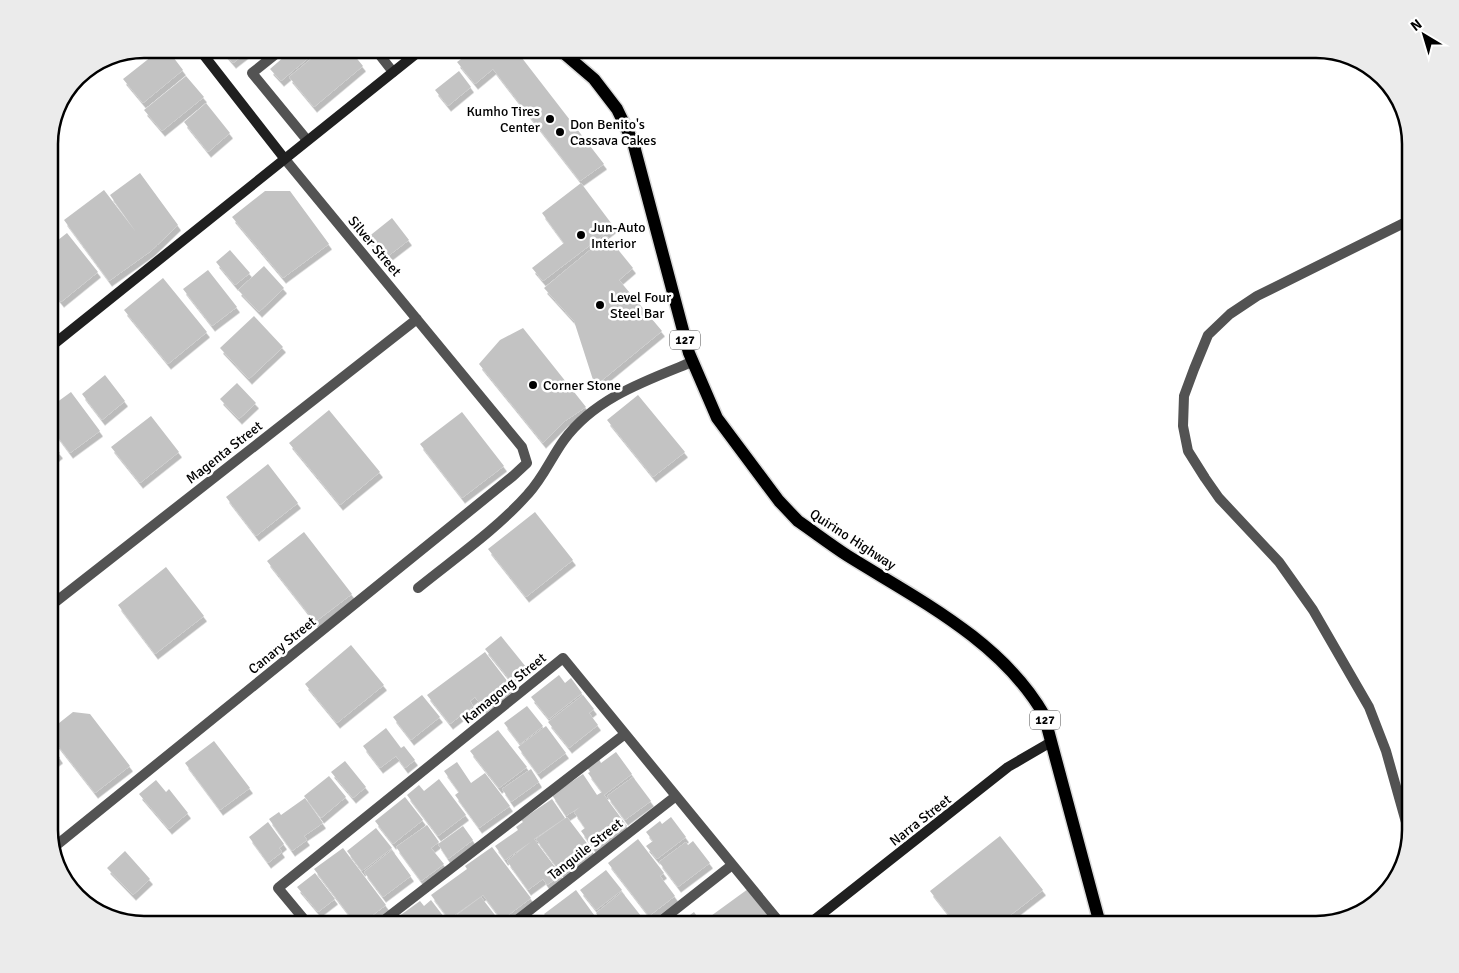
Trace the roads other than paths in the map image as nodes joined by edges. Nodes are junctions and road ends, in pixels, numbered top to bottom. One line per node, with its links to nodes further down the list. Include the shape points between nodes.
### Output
1 (206, 58): 8 (street, Silver Street)
2 (271, 58): 7 (street, via 252,73)
3 (383, 58): 6 (street)
4 (411, 58): 6 (street)
5 (570, 58): 12 (main road, Quirino Highway / 127, via 594,79 617,109 633,142)
6 (393, 72): 7 (street)
7 (307, 140): 8 (street)
8 (284, 158): 10 (street, Silver Street); 11 (street)
9 (1402, 224): 19 (street, via 1257,296 1230,314 1208,335 1184,396 1183,426 1188,451 1205,478 1219,498 1279,562 1313,610 1369,707)
10 (417, 319): 13 (street, Silver Street, via 522,447); 15 (street, Magenta Street)
11 (58, 341)
12 (692, 362): 14 (street, via 638,384 590,413 563,441 536,485 520,502); 17 (main road, Quirino Highway / 127, via 717,418 791,514 846,554 942,615 1004,664 1034,698 1044,715)
13 (527, 463): 20 (street, Canary Street)
14 (418, 588)
15 (58, 600)
16 (626, 734): 18 (street, Kamagong Street); 22 (street, Kamagong Street, via 563,658 278,888); 23 (street)
17 (1051, 742): 27 (street, Narra Street, via 1008,767); 28 (main road, Quirino Highway / 127)
18 (676, 796): 21 (street, Kamagong Street); 24 (street, Tanguile Street)
19 (1402, 808)
20 (59, 843)
21 (732, 866): 25 (street); 26 (street, Kamagong Street)
22 (301, 916)
23 (389, 916)
24 (522, 916)
25 (668, 916)
26 (774, 916)
27 (819, 916)
28 (1098, 916)

